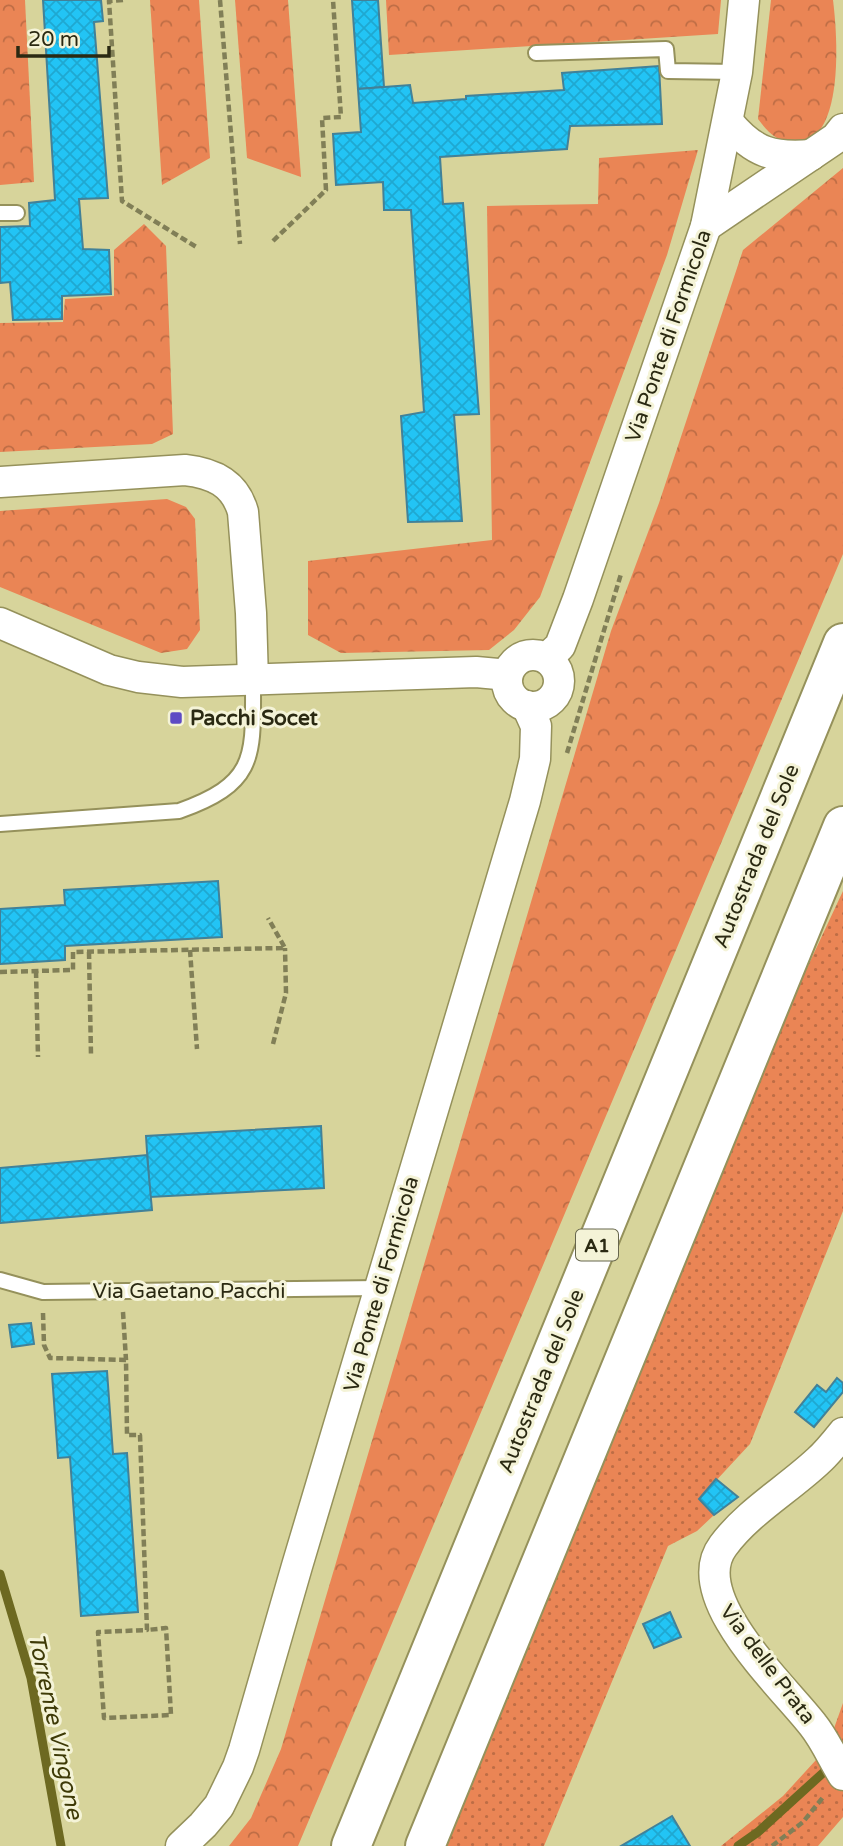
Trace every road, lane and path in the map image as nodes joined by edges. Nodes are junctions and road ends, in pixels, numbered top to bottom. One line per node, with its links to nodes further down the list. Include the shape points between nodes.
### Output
1 (123, 0): 15 (path, via 109,1 122,201)
2 (219, 0): 14 (path)
3 (333, 0): 13 (path, via 341,117 322,118 326,190)
4 (744, 0): 6 (street, Via Ponte di Formicola)
5 (536, 53): 6 (lane, via 666,50 668,71)
6 (737, 72): 7 (street, Via Ponte di Formicola)
7 (729, 123): 9 (street, via 756,148 779,156); 12 (street, Via Ponte di Formicola)
8 (843, 129): 9 (street)
9 (811, 155): 12 (street)
10 (0, 213): 11 (lane)
11 (17, 213)
12 (706, 226): 19 (street, Via Ponte di Formicola, via 578,599 559,646)
13 (273, 241)
14 (240, 244)
15 (198, 248)
16 (0, 482): 21 (street, via 185,470 211,475 226,486 243,512)
17 (0, 623): 21 (street, via 109,670 138,677)
18 (843, 643): 44 (highway, Autostrada del Sole / A1)
19 (547, 659): 20 (street, via 525,656 511,666); 22 (street, via 559,674 556,694 545,704)
20 (507, 677): 21 (street, via 476,671); 22 (street, Via Ponte di Formicola, via 513,698)
21 (253, 681): 23 (lane, via 253,742 247,763 227,790 208,801 179,811)
22 (527, 706): 36 (street, Via Ponte di Formicola, via 536,726 535,759 525,801)
23 (0, 824)
24 (843, 826): 45 (highway)
25 (268, 918): 26 (path)
26 (285, 948): 27 (path); 31 (path, via 286,993)
27 (190, 950): 28 (path); 32 (path)
28 (89, 952): 29 (path, via 73,952 73,970); 33 (path)
29 (36, 971): 30 (path); 34 (path)
30 (0, 972)
31 (273, 1044)
32 (197, 1048)
33 (90, 1055)
34 (38, 1058)
35 (0, 1280): 38 (lane, Via Gaetano Pacchi)
36 (379, 1288): 37 (lane, Via Gaetano Pacchi); 43 (street, Via Ponte di Formicola, via 239,1768 219,1806)
37 (122, 1291): 38 (lane, Via Gaetano Pacchi); 39 (path)
38 (43, 1292): 39 (path, via 44,1345 50,1358)
39 (126, 1360): 41 (path, via 127,1435 140,1435)
40 (843, 1433): 42 (street, Via delle Prata, via 721,1548 714,1569 715,1591 727,1618 814,1727)
41 (148, 1630): 41 (path, via 98,1632 104,1718 171,1715 166,1629)
42 (842, 1774): 46 (path, via 803,1822)
43 (181, 1846)
44 (351, 1846)
45 (425, 1846)
46 (772, 1846)

